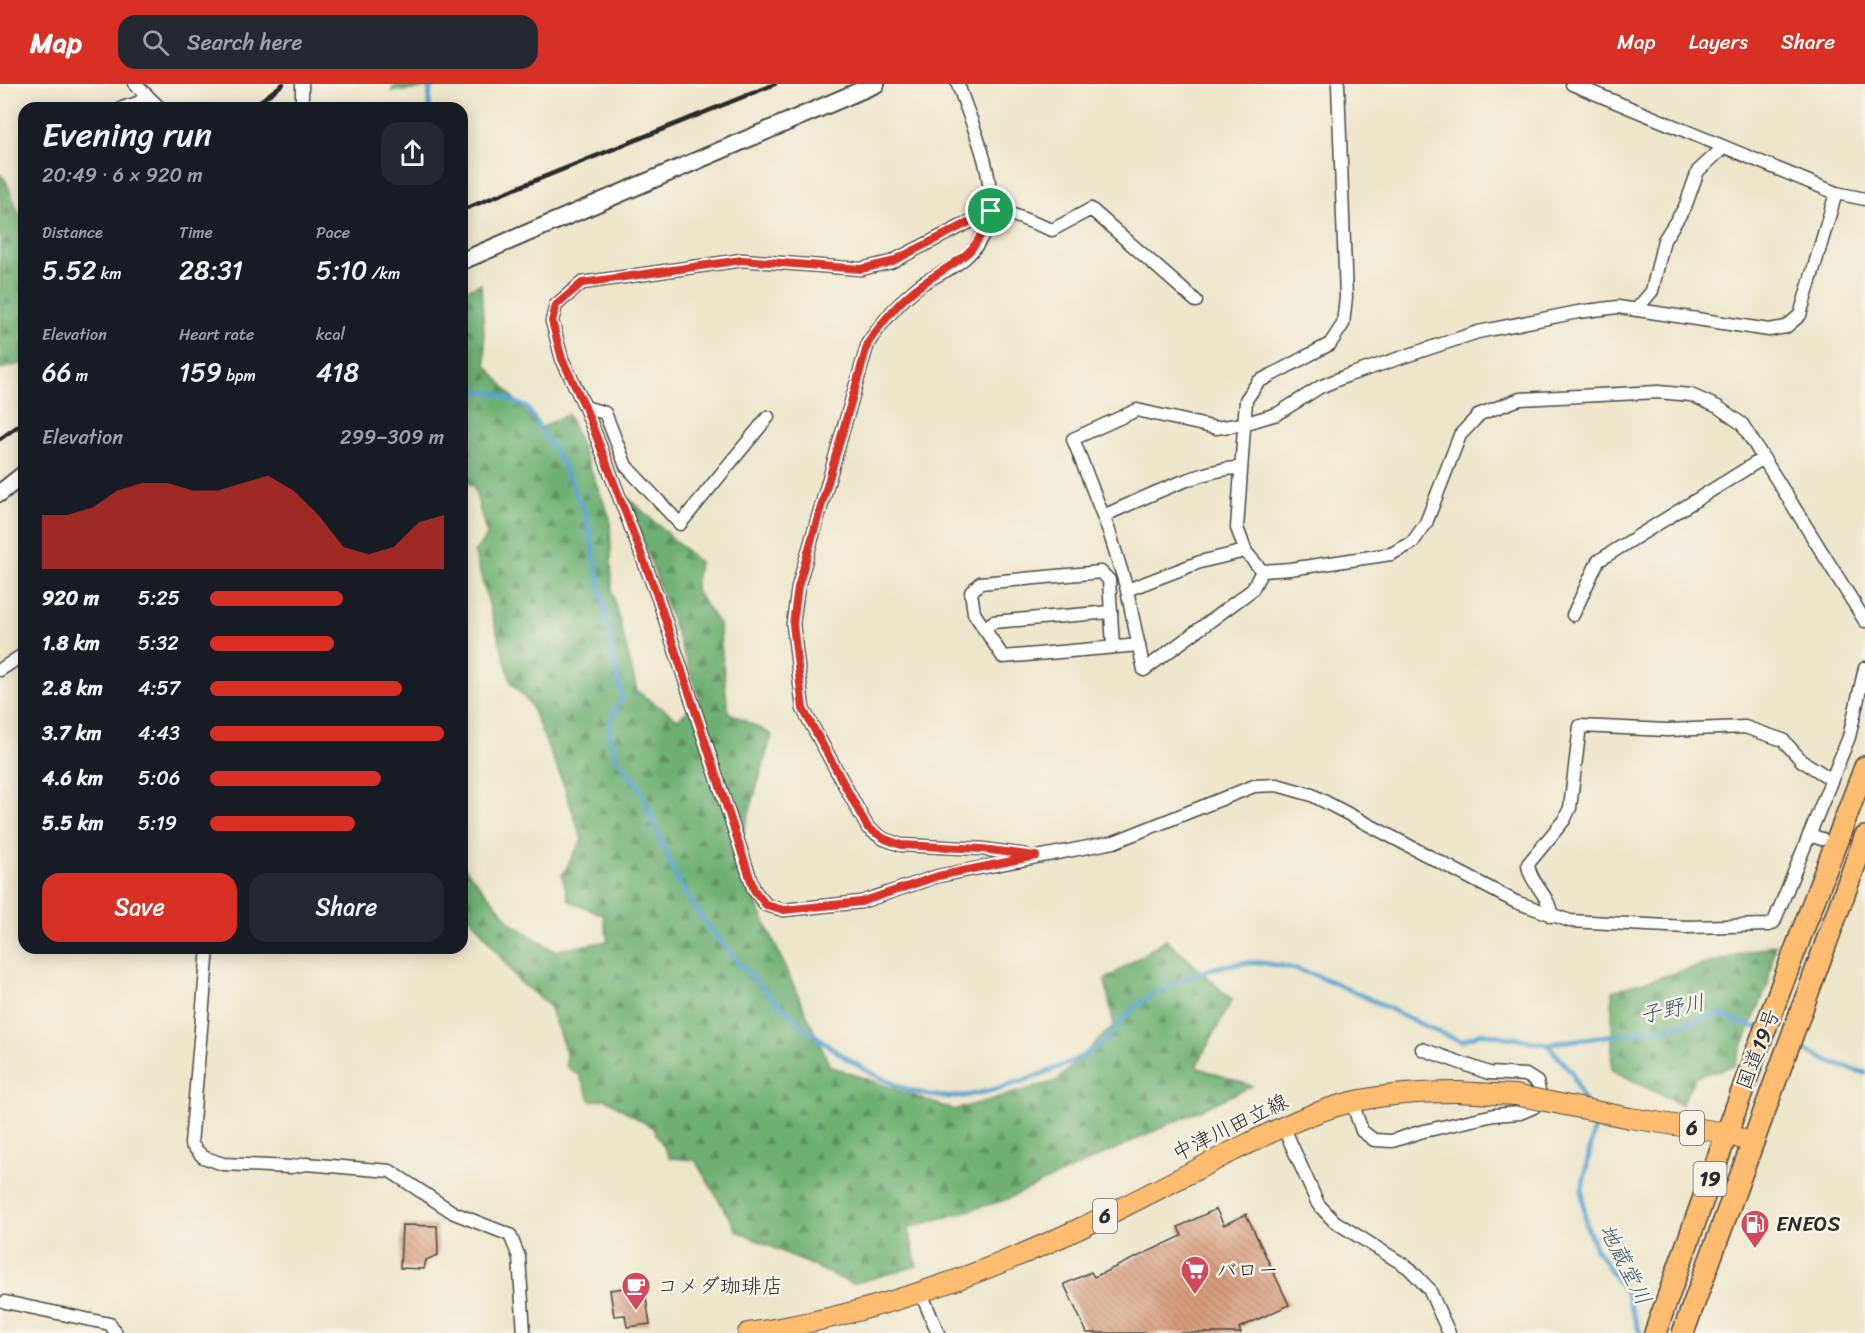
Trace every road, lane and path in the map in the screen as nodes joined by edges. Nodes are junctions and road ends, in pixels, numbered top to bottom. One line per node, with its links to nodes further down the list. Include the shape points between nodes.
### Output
1 (135, 84): 7 (street)
2 (876, 84): 15 (street)
3 (958, 84): 14 (street, via 990,181)
4 (1338, 84): 20 (street, via 1346,297 1343,324 1330,344 1258,382 1246,400)
5 (1572, 84): 11 (street)
6 (302, 85): 10 (street)
7 (147, 95): 8 (street); 9 (street)
8 (139, 102)
9 (154, 102)
10 (302, 102)
11 (1724, 147): 12 (street); 17 (street, via 1698,171 1685,207 1664,240 1653,291)
12 (1836, 193): 13 (street); 17 (street, via 1800,315 1786,327 1769,330)
13 (1865, 199)
14 (991, 211): 16 (street, via 1011,214 1052,230 1091,209); 18 (street, via 891,262 861,269 742,260 582,283 556,305 552,321 562,359); 43 (street, via 984,234 967,257 920,286 883,321 868,343 798,587 793,624 803,709 868,828 901,845)
15 (468, 259)
16 (1196, 301)
17 (1636, 310): 20 (street, via 1578,312 1478,332 1346,376 1277,414)
18 (585, 407): 19 (street, via 605,413 626,466 680,524); 43 (street, via 658,598 754,890 766,905 784,910 861,902 938,876)
19 (768, 417)
20 (1244, 424): 22 (street); 25 (street, via 1216,428 1137,410 1073,439)
21 (1762, 459): 27 (street, via 1742,423 1691,395 1658,392 1520,399 1480,414 1460,435 1426,523 1412,543 1391,554); 30 (street, via 1598,561); 31 (street)
22 (1241, 468): 25 (street, via 1231,467 1178,484); 26 (street, via 1237,528)
23 (18, 479): 24 (street)
24 (0, 493)
25 (1102, 516): 28 (street)
26 (1245, 551): 27 (street); 28 (street, via 1200,562)
27 (1262, 571): 33 (street, via 1252,590 1144,670)
28 (1127, 590): 33 (street)
29 (1111, 612): 32 (street, via 993,622); 32 (street, via 1108,580 1101,572 980,583 971,592 974,613); 34 (street)
30 (1573, 615)
31 (1865, 621)
32 (984, 629): 34 (street, via 1003,657)
33 (1138, 645): 34 (street)
34 (1113, 647)
35 (18, 658): 37 (street)
36 (1865, 669): 39 (street, via 1849,737)
37 (0, 670)
38 (1865, 767): 49 (highway, 国道19号 / 19)
39 (1831, 779): 40 (street); 44 (street, via 1802,761 1783,740 1744,727 1667,730 1580,726 1570,808 1528,864 1528,872 1551,907)
40 (1809, 835): 42 (street); 44 (street, via 1774,922 1769,925 1609,924)
41 (1865, 837): 50 (highway, 国道19号 / 19)
42 (1822, 839)
43 (1036, 856): 44 (street, via 1114,842 1240,790 1277,785 1312,795 1516,903)
44 (1551, 916)
45 (207, 954): 55 (street, via 191,1144 203,1157 223,1164 306,1164 390,1171 454,1214 510,1235 519,1257)
46 (1422, 1049): 47 (street, via 1489,1074 1526,1075 1537,1082 1540,1095 1534,1107 1520,1113 1494,1115 1392,1141 1374,1140 1362,1131)
47 (1352, 1102): 48 (main road, 中津川田立線 / 6); 49 (main road, 中津川田立線 / 6, bridge, via 1411,1092 1515,1095)
48 (1283, 1126): 51 (main road, 中津川田立線 / 6, via 1083,1227); 58 (street, via 1318,1204 1334,1221 1409,1268 1429,1289)
49 (1726, 1133): 50 (main road, 中津川田立線 / 6); 59 (highway, 国道19号 / 19)
50 (1752, 1143): 60 (highway, 国道19号 / 19)
51 (921, 1293): 53 (main road, 中津川田立線 / 6); 57 (street)
52 (5, 1302): 54 (street, via 110,1324)
53 (779, 1331): 56 (main road, 中津川田立線 / 6)
54 (117, 1333)
55 (524, 1333)
56 (748, 1333)
57 (938, 1333)
58 (1449, 1333)
59 (1655, 1333)
60 (1683, 1333)

